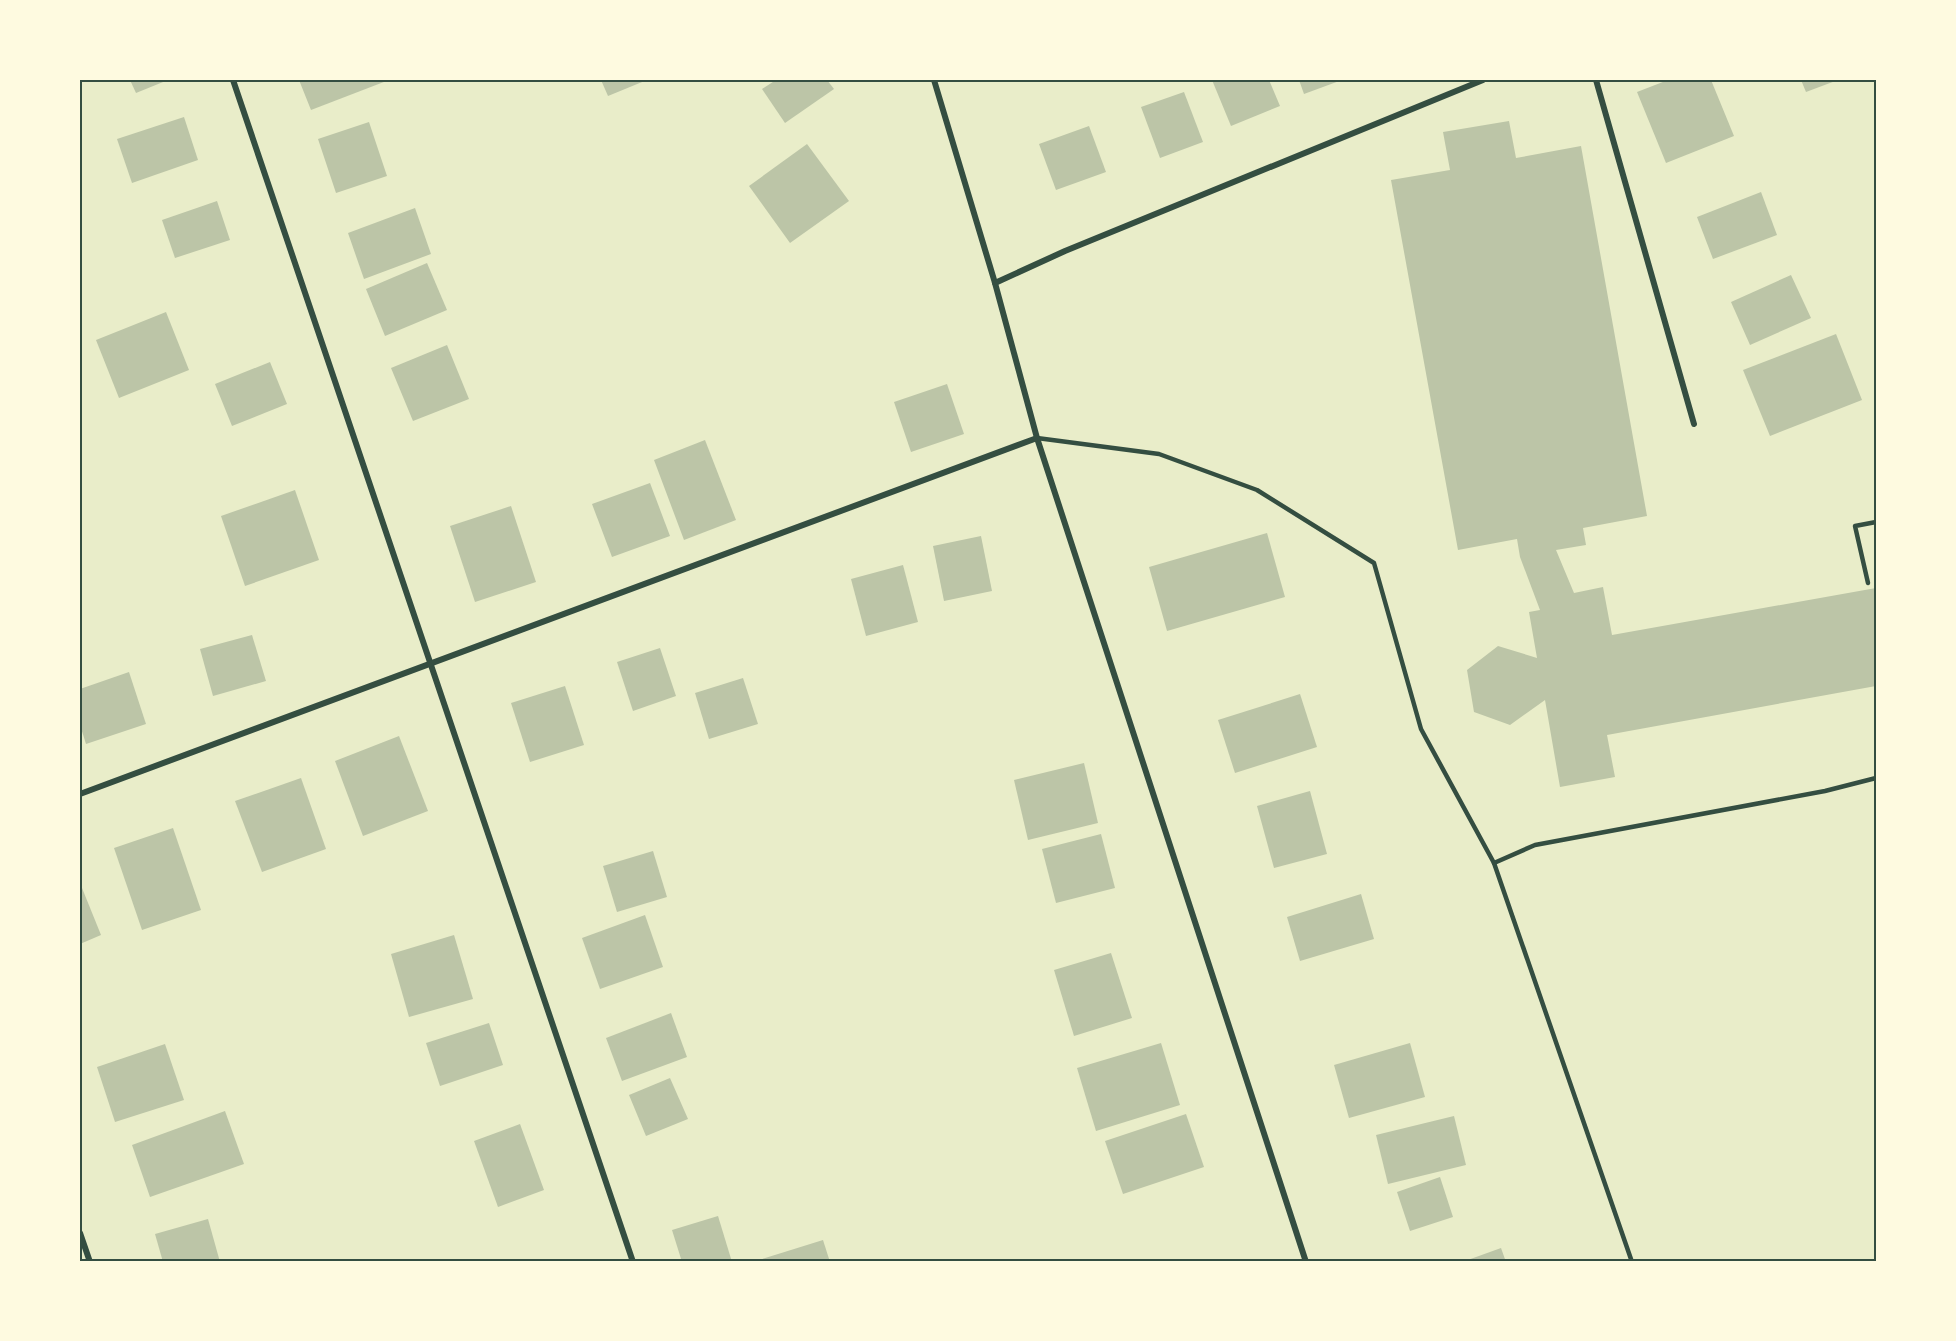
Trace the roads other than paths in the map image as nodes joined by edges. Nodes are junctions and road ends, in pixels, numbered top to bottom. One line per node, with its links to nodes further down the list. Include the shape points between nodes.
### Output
1 (233, 80): 10 (street)
2 (934, 80): 5 (street)
3 (1483, 80): 5 (street)
4 (1596, 80): 6 (street)
5 (995, 283): 7 (street)
6 (1694, 424)
7 (1037, 438): 10 (street); 13 (lane, via 1159,454 1257,490 1374,563 1421,729); 17 (street)
8 (1876, 522): 9 (lane, via 1855,526)
9 (1868, 583)
10 (430, 663): 12 (street); 16 (street)
11 (1876, 778): 13 (lane, via 1535,845)
12 (80, 794)
13 (1494, 863): 18 (lane)
14 (80, 1233): 15 (street)
15 (90, 1262)
16 (633, 1262)
17 (1306, 1262)
18 (1632, 1262)

